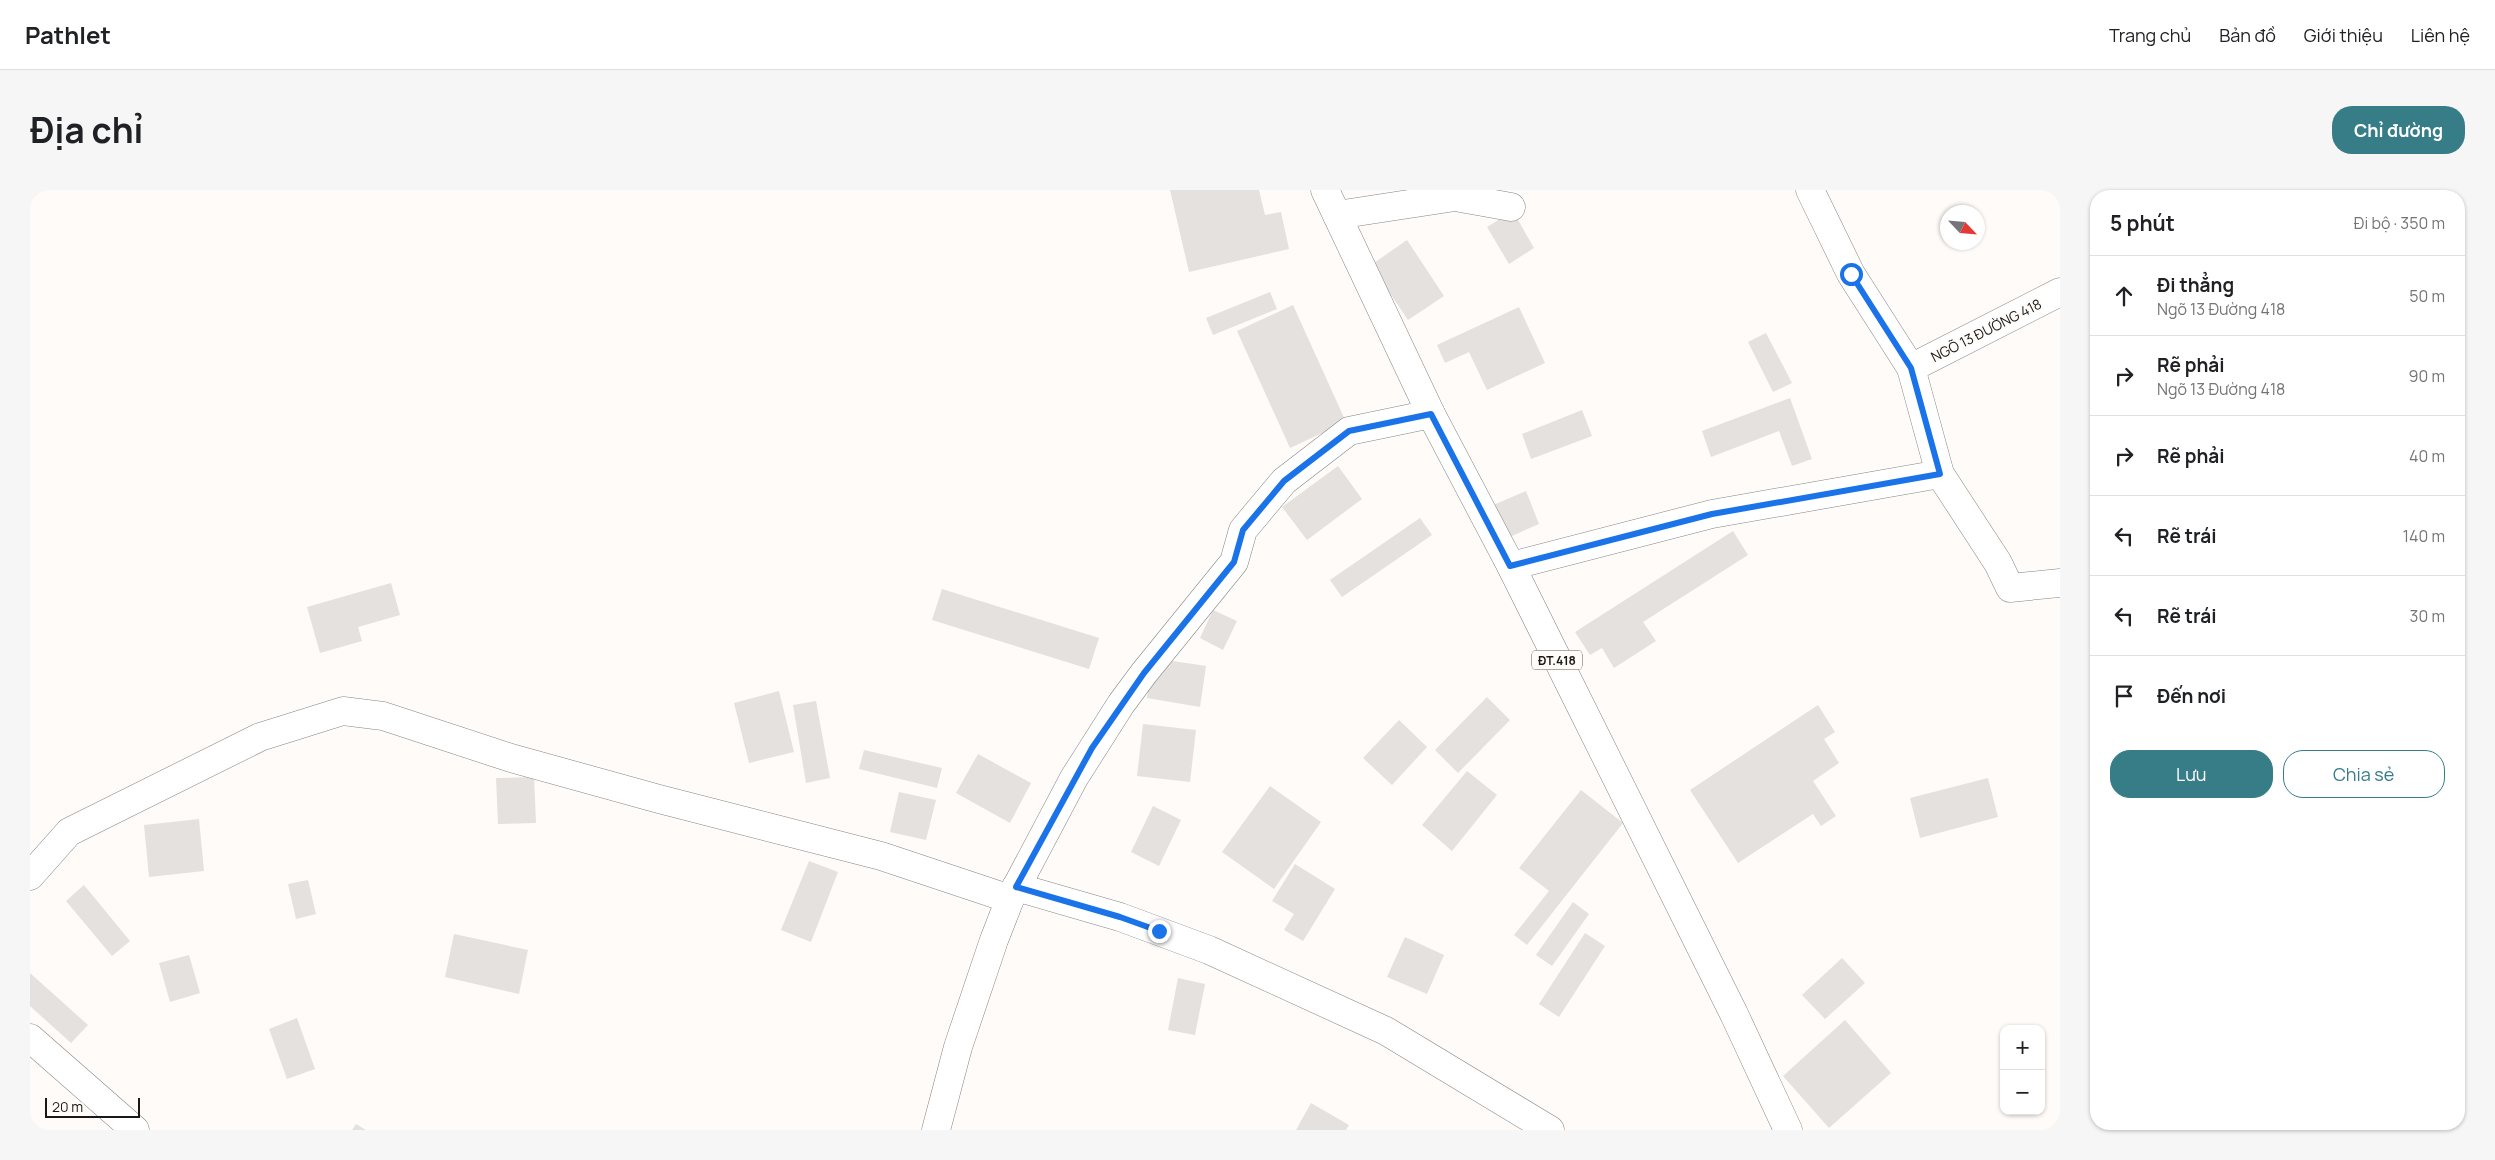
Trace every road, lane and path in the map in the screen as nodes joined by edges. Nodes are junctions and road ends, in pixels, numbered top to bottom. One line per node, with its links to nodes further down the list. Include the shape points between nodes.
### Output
1 (1325, 190): 4 (street, ĐT.418)
2 (1810, 190): 6 (street, via 1851,274)
3 (1511, 208): 4 (street, via 1455,196)
4 (1337, 215): 7 (street, ĐT.418)
5 (2060, 292): 6 (street, NGÕ 13 ĐƯỜNG 418)
6 (1911, 368): 8 (street)
7 (1431, 414): 9 (street, ĐT.418); 12 (street, via 1349,431 1284,481 1243,530 1234,562 1144,673 1097,741)
8 (1940, 474): 9 (street, via 1712,514); 10 (street, via 1998,563 2010,588)
9 (1510, 566): 18 (street, ĐT.418, via 1734,1014)
10 (2060, 583)
11 (30, 876): 12 (street, via 69,832 260,737 343,711 383,716 520,760)
12 (1013, 893): 14 (street, via 1120,917 1209,950 1386,1031); 16 (street, via 958,1047)
13 (30, 1038): 15 (street)
14 (1520, 1122): 17 (street)
15 (135, 1130)
16 (936, 1130)
17 (1550, 1130)
18 (1788, 1130)

